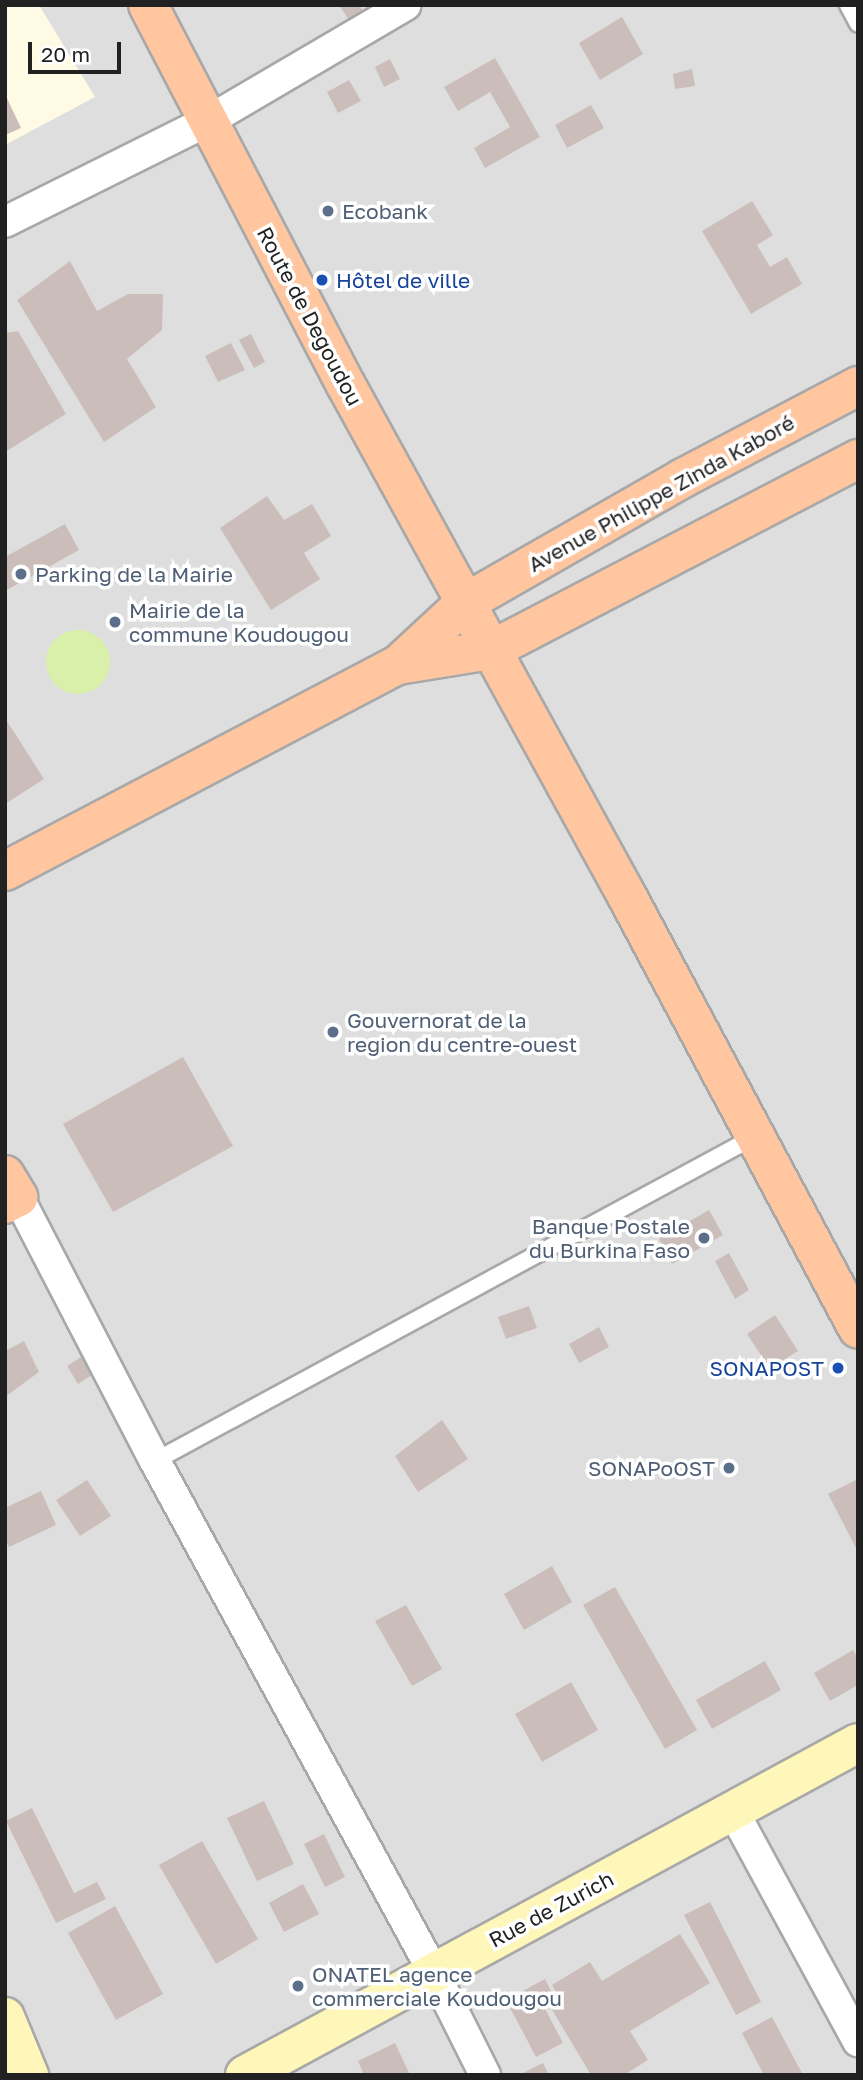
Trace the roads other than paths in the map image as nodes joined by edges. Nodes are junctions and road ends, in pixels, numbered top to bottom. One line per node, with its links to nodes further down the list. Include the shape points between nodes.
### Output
1 (148, 5): 5 (main road, Route de Degoudou)
2 (406, 5): 5 (street)
3 (848, 5): 4 (lane)
4 (858, 24)
5 (208, 121): 6 (street); 9 (main road, Route de Degoudou)
6 (5, 222)
7 (858, 386): 9 (main road, Avenue Philippe Zinda Kaboré, via 683,478)
8 (858, 459): 9 (main road)
9 (478, 626): 10 (main road); 10 (main road); 12 (main road, Route de Degoudou)
10 (398, 665): 11 (main road)
11 (5, 871)
12 (754, 1137): 14 (main road, Route de Degoudou); 15 (lane)
13 (9, 1192): 15 (street)
14 (858, 1328)
15 (155, 1461): 18 (street)
16 (858, 1744): 17 (main road, Rue de Zurich)
17 (733, 1811): 18 (main road, Rue de Zurich); 20 (street)
18 (434, 1973): 22 (main road, Rue de Zurich); 23 (street)
19 (5, 2017): 21 (main road)
20 (858, 2041)
21 (29, 2075)
22 (245, 2075)
23 (485, 2075)

